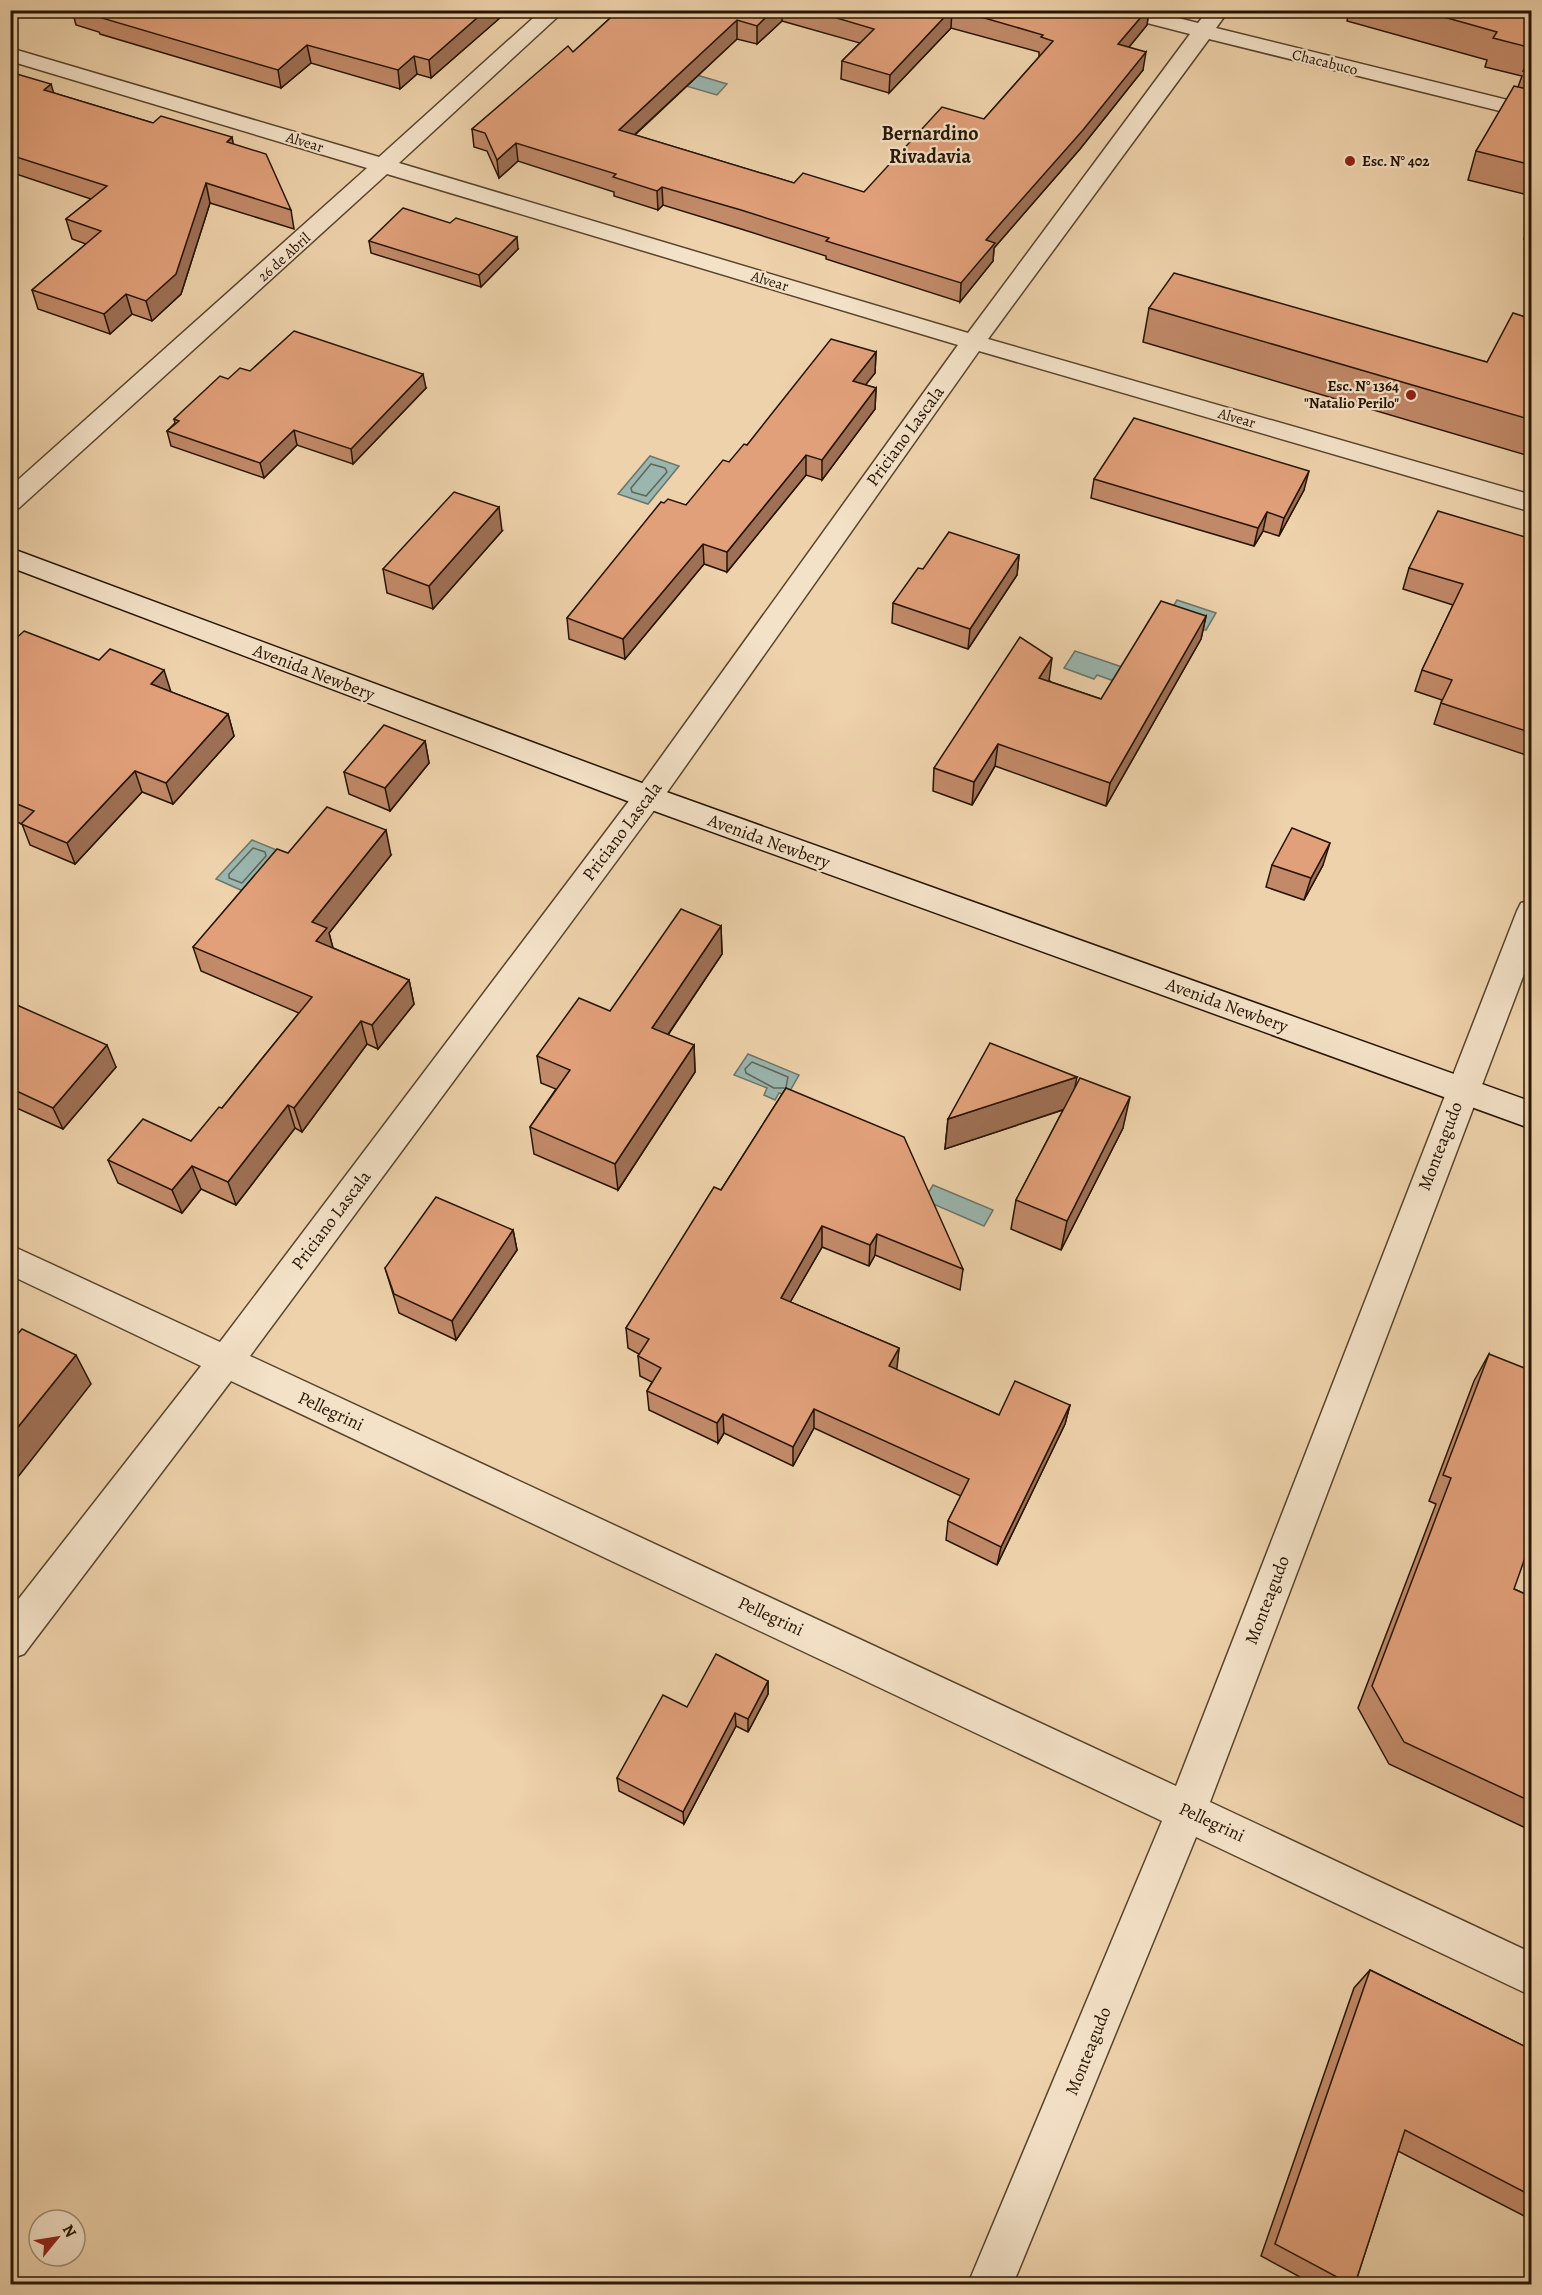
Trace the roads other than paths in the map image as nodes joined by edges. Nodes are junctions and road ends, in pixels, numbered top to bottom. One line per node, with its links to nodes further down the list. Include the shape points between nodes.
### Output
1 (555, 10): 7 (street, 26 de Abril)
2 (1119, 10): 4 (street, Chacabuco)
3 (1220, 10): 4 (street, Priciano Lascala)
4 (1203, 32): 6 (street, Chacabuco); 8 (street, Priciano Lascala)
5 (10, 54): 7 (street, Alvear)
6 (1532, 113)
7 (385, 166): 8 (street, Alvear); 9 (street, 26 de Abril)
8 (973, 342): 10 (street, Alvear); 12 (street, Priciano Lascala)
9 (10, 502)
10 (1532, 504)
11 (10, 557): 12 (street, Avenida Newbery)
12 (648, 797): 14 (street, Avenida Newbery); 17 (street, Priciano Lascala)
13 (1532, 911): 14 (street, Monteagudo)
14 (1462, 1089): 15 (street, Avenida Newbery); 19 (street, Monteagudo)
15 (1532, 1116)
16 (10, 1259): 17 (street, Pellegrini)
17 (225, 1362): 18 (street, Priciano Lascala); 19 (street, Pellegrini)
18 (10, 1641)
19 (1187, 1810): 20 (street, Pellegrini); 21 (street, Monteagudo)
20 (1532, 1975)
21 (991, 2284)

